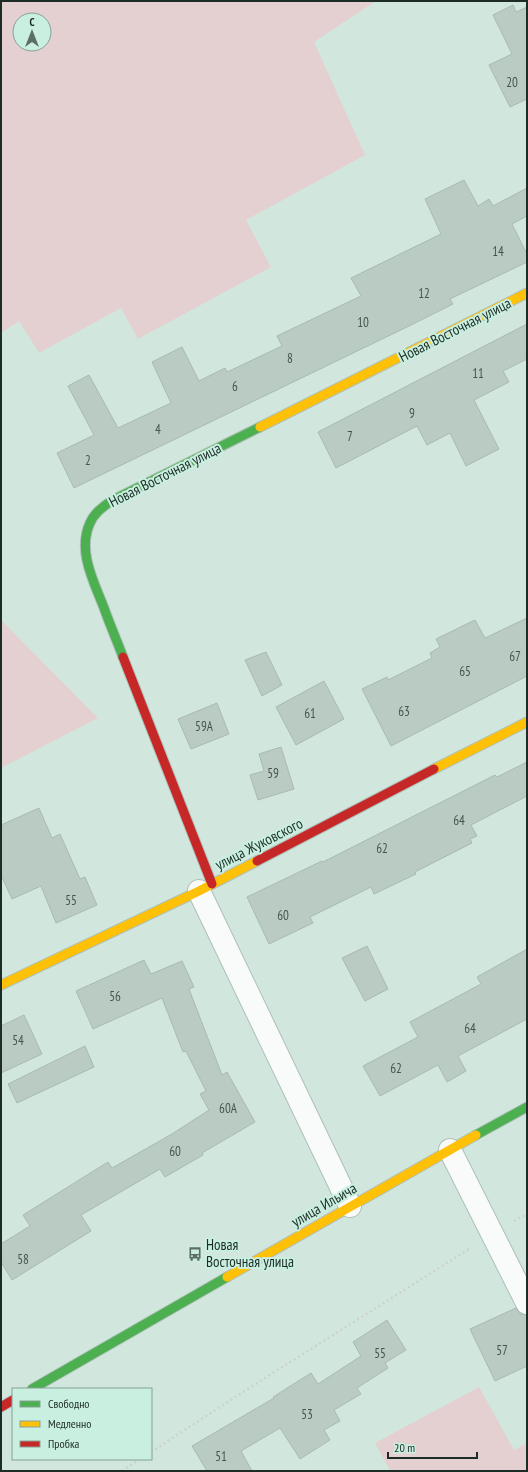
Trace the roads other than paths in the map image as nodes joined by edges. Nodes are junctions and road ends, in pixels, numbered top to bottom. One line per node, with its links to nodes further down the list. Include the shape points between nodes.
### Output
1 (527, 293): 3 (street, Новая Восточная улица, via 111,501 94,515 88,526 85,532 85,553 89,570)
2 (527, 722): 3 (street, улица Жуковского)
3 (206, 888): 4 (street, улица Жуковского); 7 (street, Новая Восточная улица)
4 (1, 985)
5 (527, 1107): 6 (street, улица Ильича)
6 (450, 1150): 7 (street, улица Ильича); 8 (street)
7 (350, 1206): 9 (street, улица Ильича)
8 (527, 1303)
9 (34, 1388)
10 (12, 1401): 11 (street)
11 (1, 1407)

